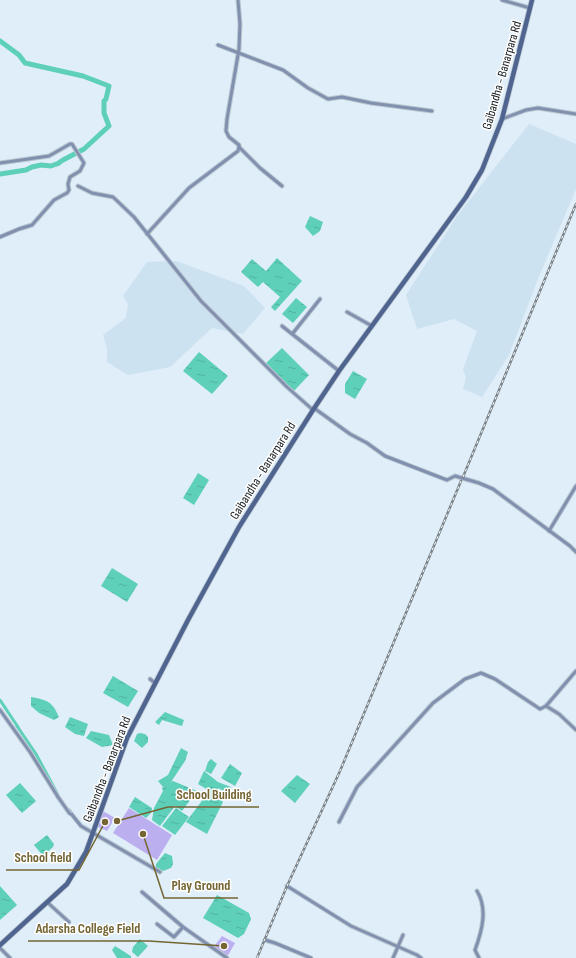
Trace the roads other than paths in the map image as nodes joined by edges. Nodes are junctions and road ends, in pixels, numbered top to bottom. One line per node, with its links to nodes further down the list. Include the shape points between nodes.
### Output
1 (238, 0): 6 (street)
2 (502, 0): 4 (street)
3 (532, 0): 4 (main road, Gaibandha - Banarpara Rd)
4 (530, 8): 9 (main road, Gaibandha - Banarpara Rd)
5 (218, 45): 6 (street)
6 (239, 53): 7 (street, via 283,70 328,99 342,97); 10 (street, via 226,131)
7 (432, 111)
8 (576, 114): 9 (street, via 538,108)
9 (502, 119): 19 (main road, Gaibandha - Banarpara Rd, via 482,170 466,197)
10 (239, 147): 13 (street); 14 (street, via 189,188)
11 (0, 163): 15 (street, via 49,156 62,150 67,144 72,144 84,163 80,171 70,177 67,193 54,200 32,226)
12 (78, 186): 14 (street, via 92,193 113,197)
13 (282, 186)
14 (147, 234): 22 (street, via 201,301 287,388)
15 (0, 237)
16 (320, 299): 20 (street)
17 (347, 312): 19 (street)
18 (282, 326): 20 (street)
19 (372, 326): 21 (main road, Gaibandha - Banarpara Rd)
20 (293, 333): 21 (street)
21 (339, 371): 22 (main road, Gaibandha - Banarpara Rd)
22 (313, 409): 24 (street, via 386,456 447,480 455,476 493,489); 28 (main road, Gaibandha - Banarpara Rd, via 198,597)
23 (576, 486): 24 (street)
24 (549, 531): 25 (street)
25 (576, 552)
26 (576, 671): 29 (street)
27 (150, 680): 28 (street)
28 (155, 683): 34 (main road, Gaibandha - Banarpara Rd, via 127,738)
29 (546, 706): 31 (street); 33 (street, via 540,709 495,679 480,673 466,679 433,703 357,787)
30 (0, 710): 34 (street, bridge, via 79,827)
31 (576, 730)
32 (64, 806): 34 (street, via 81,826)
33 (339, 822)
34 (93, 832): 35 (street); 39 (main road, Gaibandha - Banarpara Rd, via 86,852 67,884)
35 (160, 872)
36 (287, 886): 46 (street, via 351,926)
37 (478, 891): 52 (street, via 484,909 482,928 475,950)
38 (142, 892): 42 (street)
39 (47, 902): 40 (street); 45 (main road, Gaibandha - Banarpara Rd)
40 (69, 922)
41 (157, 924): 42 (street, via 174,937)
42 (183, 927): 48 (street)
43 (403, 935): 46 (street)
44 (265, 940): 49 (street)
45 (0, 946): 47 (street)
46 (398, 947): 50 (street); 51 (street)
47 (10, 958)
48 (227, 958)
49 (311, 958)
50 (393, 958)
51 (421, 958)
52 (479, 958)

